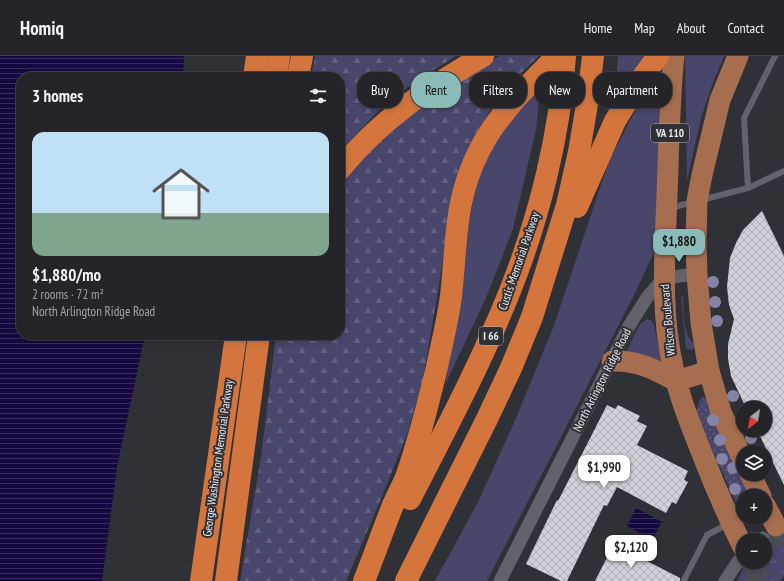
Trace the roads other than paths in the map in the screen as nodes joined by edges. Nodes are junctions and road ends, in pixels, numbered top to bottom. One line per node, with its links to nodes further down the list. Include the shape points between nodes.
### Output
1 (257, 56): 10 (highway)
2 (279, 56): 11 (highway)
3 (302, 56): 12 (highway)
4 (483, 56): 13 (highway, via 401,108 366,139)
5 (593, 56): 20 (highway, I 66, via 579,152 567,205)
6 (738, 56): 16 (main road, via 720,100)
7 (775, 56): 15 (lane, via 744,118)
8 (663, 57): 17 (main road, Wilson Boulevard / VA 110, via 671,85); 20 (highway, via 640,80 615,120)
9 (562, 61): 37 (highway, Custis Memorial Parkway / I 66, via 556,130 529,238 510,291 465,391); 37 (highway, via 524,88 480,148 469,175 457,222 451,296 445,329 421,430 405,479)
10 (255, 72)
11 (277, 72)
12 (299, 72)
13 (345, 163)
14 (784, 171): 15 (lane)
15 (748, 188): 16 (lane)
16 (697, 201): 17 (lane); 18 (main road)
17 (667, 210): 19 (main road, Wilson Boulevard / VA 110)
18 (696, 274): 19 (street); 26 (main road)
19 (664, 278): 25 (street, North Arlington Ridge Road, via 648,296 629,326); 27 (main road, Wilson Boulevard, via 665,318)
20 (532, 317): 38 (highway, I 66, via 488,419)
21 (226, 340): 28 (highway)
22 (235, 340): 28 (highway, George Washington Memorial Parkway)
23 (258, 340): 30 (highway, George Washington Memorial Parkway)
24 (270, 340): 30 (highway)
25 (612, 361): 27 (main road, via 624,360 645,365); 39 (street, North Arlington Ridge Road)
26 (709, 371): 27 (main road); 29 (main road, via 721,412)
27 (676, 381): 31 (main road, Wilson Boulevard, via 689,421)
28 (224, 416): 35 (highway, George Washington Memorial Parkway)
29 (736, 445)
30 (244, 449): 36 (highway, George Washington Memorial Parkway)
31 (731, 523): 32 (main road, Wilson Boulevard); 34 (lane, via 707,535)
32 (736, 533)
33 (736, 564): 40 (street)
34 (684, 580)
35 (201, 581)
36 (226, 581)
37 (365, 581)
38 (406, 581)
39 (500, 581)
40 (724, 581)

